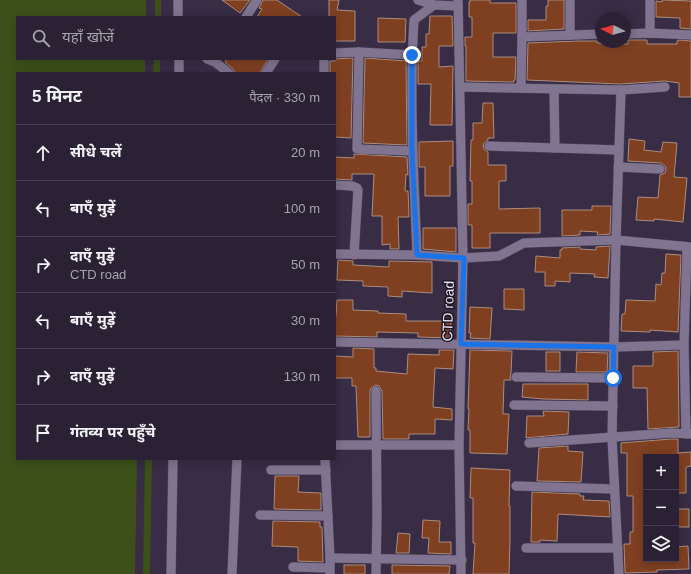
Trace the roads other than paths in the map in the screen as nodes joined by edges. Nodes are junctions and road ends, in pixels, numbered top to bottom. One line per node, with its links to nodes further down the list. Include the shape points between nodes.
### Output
1 (178, 0): 9 (street)
2 (257, 0): 10 (street)
3 (418, 0): 8 (street)
4 (522, 0): 16 (street)
5 (570, 0): 14 (street)
6 (650, 0): 11 (street)
7 (458, 3): 8 (street); 28 (street, CTD road)
8 (434, 5): 19 (street, via 414,20)
9 (178, 16)
10 (247, 16)
11 (650, 33): 13 (street); 15 (street)
12 (595, 34): 14 (street)
13 (631, 34)
14 (570, 35): 16 (street)
15 (691, 35)
16 (522, 37): 30 (street)
17 (359, 52): 18 (street); 19 (street); 36 (street, via 357,149)
18 (336, 53)
19 (412, 55): 36 (street)
20 (179, 60): 24 (street)
21 (213, 60): 25 (street)
22 (274, 60): 26 (street)
23 (324, 60): 27 (street)
24 (179, 72)
25 (228, 72)
26 (267, 72)
27 (324, 72)
28 (460, 87): 30 (street); 45 (street, CTD road)
29 (665, 87): 32 (street)
30 (521, 88): 31 (street)
31 (554, 89): 32 (street); 34 (street)
32 (621, 90): 35 (street)
33 (489, 146): 34 (street)
34 (555, 148): 35 (street)
35 (619, 150): 37 (street)
36 (412, 151): 44 (street)
37 (618, 167): 38 (street); 40 (street)
38 (660, 169)
39 (336, 185): 43 (street, via 355,186 358,190)
40 (616, 240): 41 (street); 45 (street, via 524,243 499,256); 49 (street)
41 (689, 247): 48 (street)
42 (336, 254): 43 (street)
43 (354, 255): 44 (street)
44 (417, 255): 45 (street)
45 (464, 258): 47 (street, CTD road)
46 (336, 342): 47 (street)
47 (461, 344): 49 (street); 60 (street, CTD road)
48 (684, 345): 49 (street); 55 (street)
49 (614, 347): 51 (street)
50 (516, 377): 51 (street)
51 (613, 378): 54 (street)
52 (376, 391): 59 (street)
53 (514, 406): 54 (street)
54 (613, 406): 56 (street)
55 (689, 434): 56 (street)
56 (612, 438): 57 (street); 67 (street)
57 (529, 443)
58 (336, 445): 59 (street)
59 (376, 445): 60 (street); 72 (street)
60 (460, 445): 73 (street, CTD road)
61 (173, 460): 76 (street)
62 (237, 460): 77 (street)
63 (325, 460): 65 (street)
64 (271, 470): 65 (street)
65 (326, 470): 69 (street)
66 (516, 486): 67 (street)
67 (614, 489): 71 (street)
68 (260, 515): 69 (street)
69 (328, 516): 75 (street)
70 (526, 548): 71 (street)
71 (618, 548): 80 (street)
72 (376, 559): 73 (street); 75 (street); 78 (street)
73 (462, 560): 79 (street, CTD road)
74 (293, 567): 75 (street)
75 (330, 567)
76 (172, 574)
77 (232, 574)
78 (376, 574)
79 (461, 574)
80 (619, 574)

